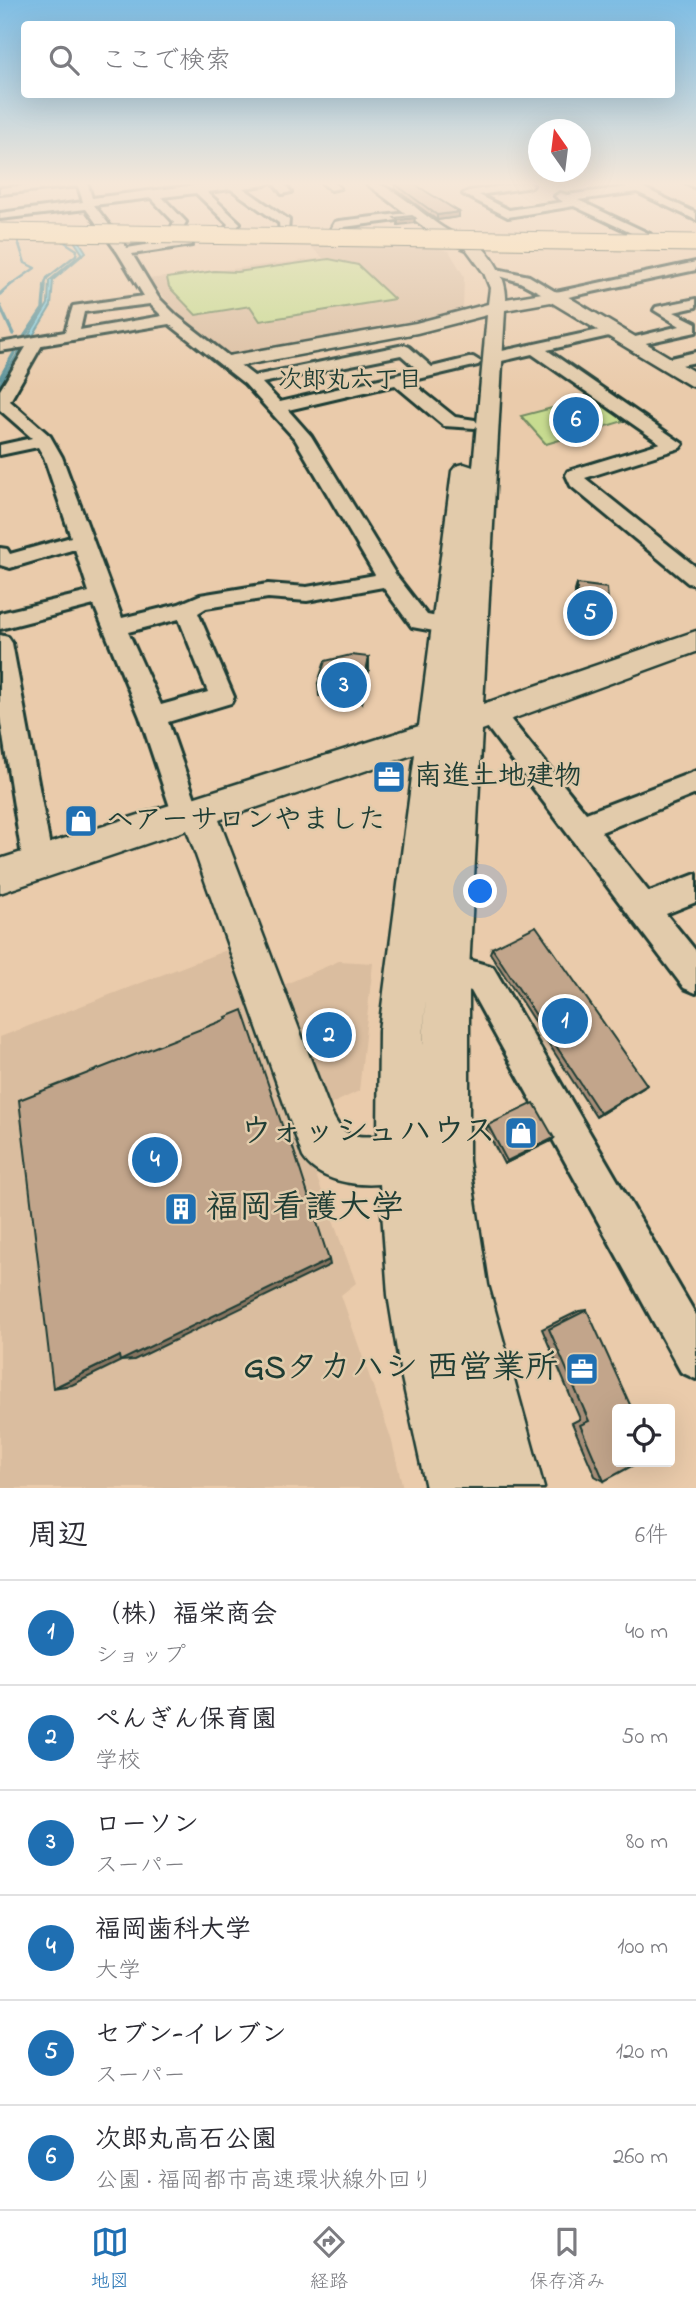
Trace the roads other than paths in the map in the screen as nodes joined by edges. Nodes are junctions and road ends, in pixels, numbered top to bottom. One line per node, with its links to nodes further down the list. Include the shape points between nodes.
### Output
1 (128, 251): 4 (street)
2 (463, 251): 7 (street)
3 (674, 251): 5 (street)
4 (124, 252): 8 (street)
5 (696, 264): 6 (street)
6 (554, 296): 7 (street); 7 (street, via 524,279); 12 (street)
7 (489, 297): 19 (street); 20 (street, via 417,328)
8 (153, 299): 10 (street); 13 (street, via 78,309)
9 (696, 303): 11 (street, via 660,310)
10 (172, 319): 13 (street); 20 (street)
11 (695, 328): 15 (street)
12 (613, 331): 15 (street); 17 (street)
13 (71, 336): 14 (street)
14 (37, 341): 16 (street); 29 (street, via 1,402)
15 (632, 341): 21 (street)
16 (4, 346): 22 (street)
17 (534, 348): 19 (street); 33 (street, via 674,444 575,475)
18 (696, 357): 21 (street)
19 (483, 360): 23 (street); 28 (street); 43 (street)
20 (228, 362): 26 (street)
21 (667, 363): 25 (street)
22 (2, 366)
23 (430, 373): 24 (street); 26 (street, via 404,350)
24 (400, 381): 27 (street); 28 (street, via 450,422)
25 (696, 381)
26 (251, 382): 27 (street)
27 (277, 408): 34 (street, via 302,436)
28 (469, 424): 38 (street)
29 (44, 440): 30 (street); 31 (street, via 68,495)
30 (0, 450)
31 (81, 541): 32 (street, via 10,561); 35 (street)
32 (0, 554)
33 (696, 578)
34 (388, 579): 36 (street, via 307,594 268,591 200,602); 38 (street, via 420,622)
35 (101, 596): 37 (street); 39 (street)
36 (186, 610): 39 (street); 42 (street, via 222,697)
37 (0, 621)
38 (445, 625): 43 (street)
39 (116, 627): 42 (street)
40 (696, 641): 43 (street)
41 (0, 643): 47 (street)
42 (153, 717): 45 (street)
43 (464, 723): 45 (street); 46 (street); 51 (street); 53 (street, via 401,1030)
44 (696, 782): 46 (street)
45 (192, 814): 47 (street); 53 (street, via 323,1145 340,1157 367,1161)
46 (580, 828): 50 (street)
47 (38, 863): 48 (street)
48 (0, 876)
49 (696, 888): 50 (street)
50 (643, 909): 52 (street)
51 (448, 970): 54 (street, via 481,978); 56 (street, via 445,1162 460,1275)
52 (696, 977)
53 (402, 1158): 55 (street, via 415,1295)
54 (696, 1357)
55 (456, 1488)
56 (514, 1488)

